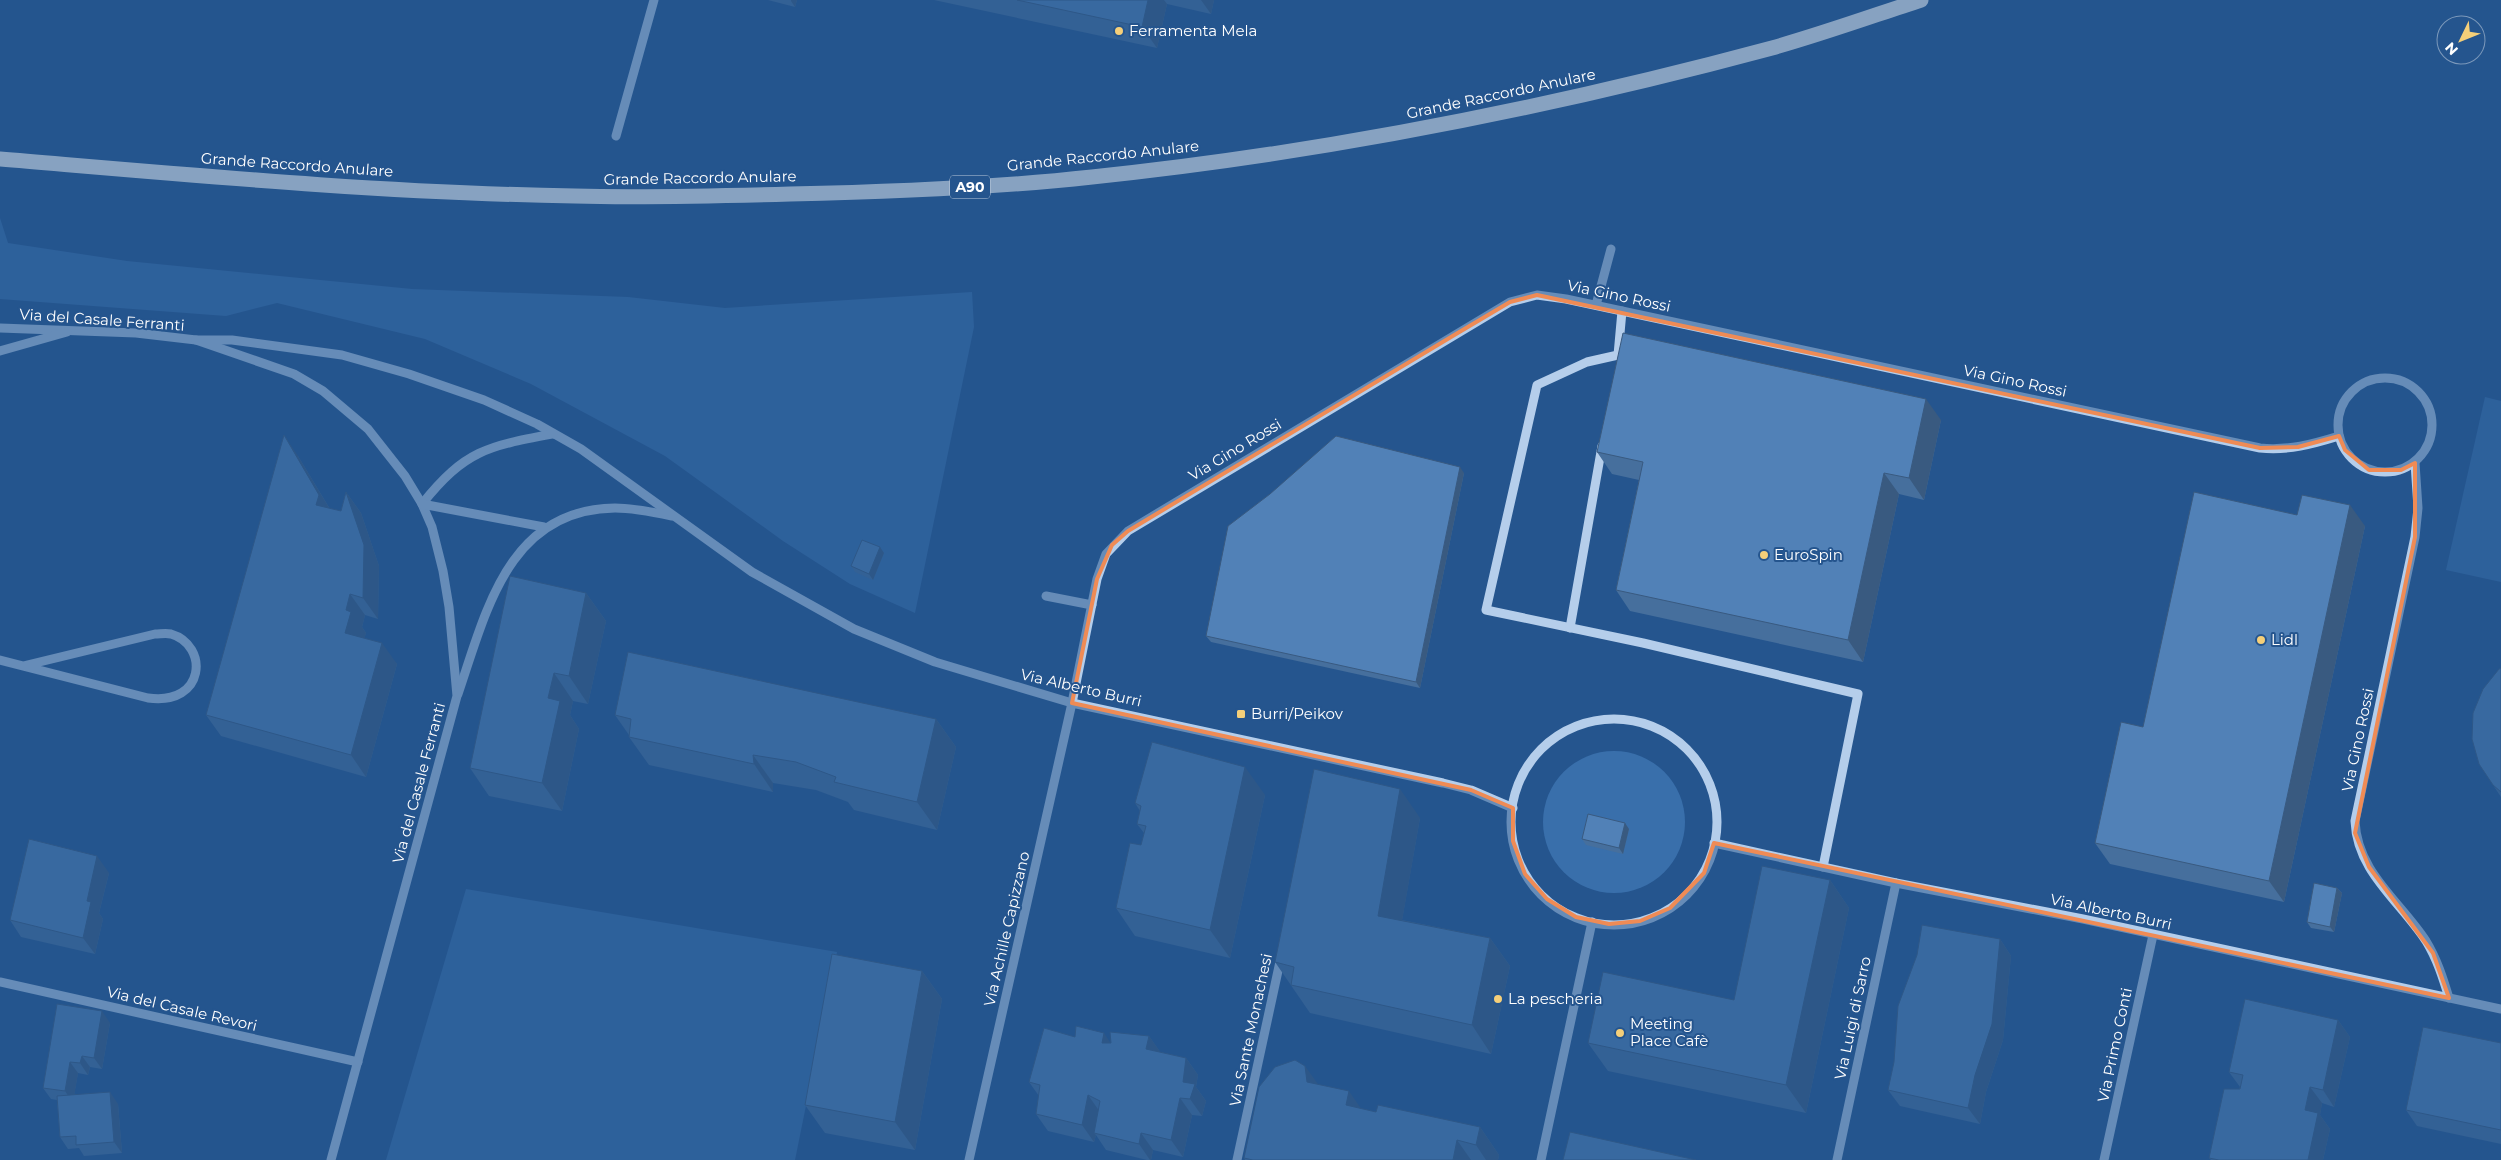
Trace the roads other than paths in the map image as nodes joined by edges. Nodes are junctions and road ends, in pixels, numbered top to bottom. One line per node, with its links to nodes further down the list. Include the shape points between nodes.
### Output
1 (654, 0): 3 (street)
2 (1921, 0): 4 (highway, Grande Raccordo Anulare / A90, via 1777,47 1506,112 1388,135 1226,160 1000,185 869,192 576,196 337,186)
3 (616, 136)
4 (0, 159)
5 (1611, 249): 6 (street)
6 (1596, 305): 7 (street, Via Gino Rossi); 22 (street, Via Gino Rossi, via 1537,295 1510,302 1456,334 1128,531 1106,554 1096,580)
7 (1622, 311): 12 (street); 16 (street, Via Gino Rossi, via 2260,448 2298,447)
8 (0, 328): 9 (street, Via del Casale Ferranti)
9 (75, 330): 10 (street, Via del Casale Ferranti); 11 (street)
10 (196, 340): 15 (street, Via Alberto Burri, via 232,340 342,355 484,400); 18 (street, Via del Casale Ferranti, via 294,374 323,391 368,429 393,458)
11 (0, 351)
12 (1618, 355): 13 (street); 23 (street, via 1587,362 1537,385 1486,610)
13 (1617, 365)
14 (1605, 433): 23 (street)
15 (554, 434): 18 (street, via 503,444 474,455 442,480); 19 (street, Via Alberto Burri, via 604,464)
16 (2339, 436): 17 (street, via 2345,450 2369,470 2385,473 2401,470); 17 (street, via 2338,420 2342,405 2351,392 2378,378 2408,384 2421,393 2433,422 2428,444)
17 (2415, 462): 36 (street, Via Gino Rossi, via 2418,508 2415,537 2355,827 2358,845 2369,868 2434,953)
18 (422, 504): 20 (street); 26 (street, Via del Casale Ferranti, via 432,527 443,571)
19 (675, 516): 20 (street, via 628,508 602,508); 27 (street, Via Alberto Burri, via 752,572 854,629 935,662)
20 (544, 527): 26 (street, via 505,571 483,620)
21 (1046, 596): 22 (street)
22 (1092, 605): 27 (street, Via Gino Rossi)
23 (1570, 628): 30 (street, via 1643,642 1858,694)
24 (0, 660): 25 (street)
25 (23, 666): 25 (street, via 162,700 187,690 195,676 196,665 184,641 170,634 155,634)
26 (457, 696): 38 (street, Via del Casale Ferranti)
27 (1072, 704): 28 (street, Via Alberto Burri, via 1324,763 1443,783 1471,790); 40 (street, Via Achille Capizzano)
28 (1513, 808): 29 (street, via 1522,776 1543,747 1571,728 1604,719 1622,719 1656,728 1685,747 1697,761 1706,775 1714,800 1717,826); 32 (street, via 1513,841 1525,874 1547,899 1561,909)
29 (1714, 843): 30 (street, Via Alberto Burri); 32 (street, via 1704,873 1694,887 1670,908 1640,921)
30 (1822, 867): 31 (street, Via Alberto Burri)
31 (1896, 883): 33 (street, Via Alberto Burri); 43 (street, Via Luigi di Sarro)
32 (1592, 922): 42 (street)
33 (2153, 935): 36 (street, Via Alberto Burri); 44 (street, Via Primo Conti)
34 (1283, 947): 41 (street, Via Sante Monachesi)
35 (0, 982): 38 (street, Via del Casale Revori)
36 (2449, 998): 37 (street, Via Alberto Burri)
37 (2501, 1009)
38 (358, 1062): 39 (street, Via del Casale Ferranti)
39 (331, 1160)
40 (969, 1160)
41 (1236, 1160)
42 (1541, 1160)
43 (1837, 1160)
44 (2104, 1160)

